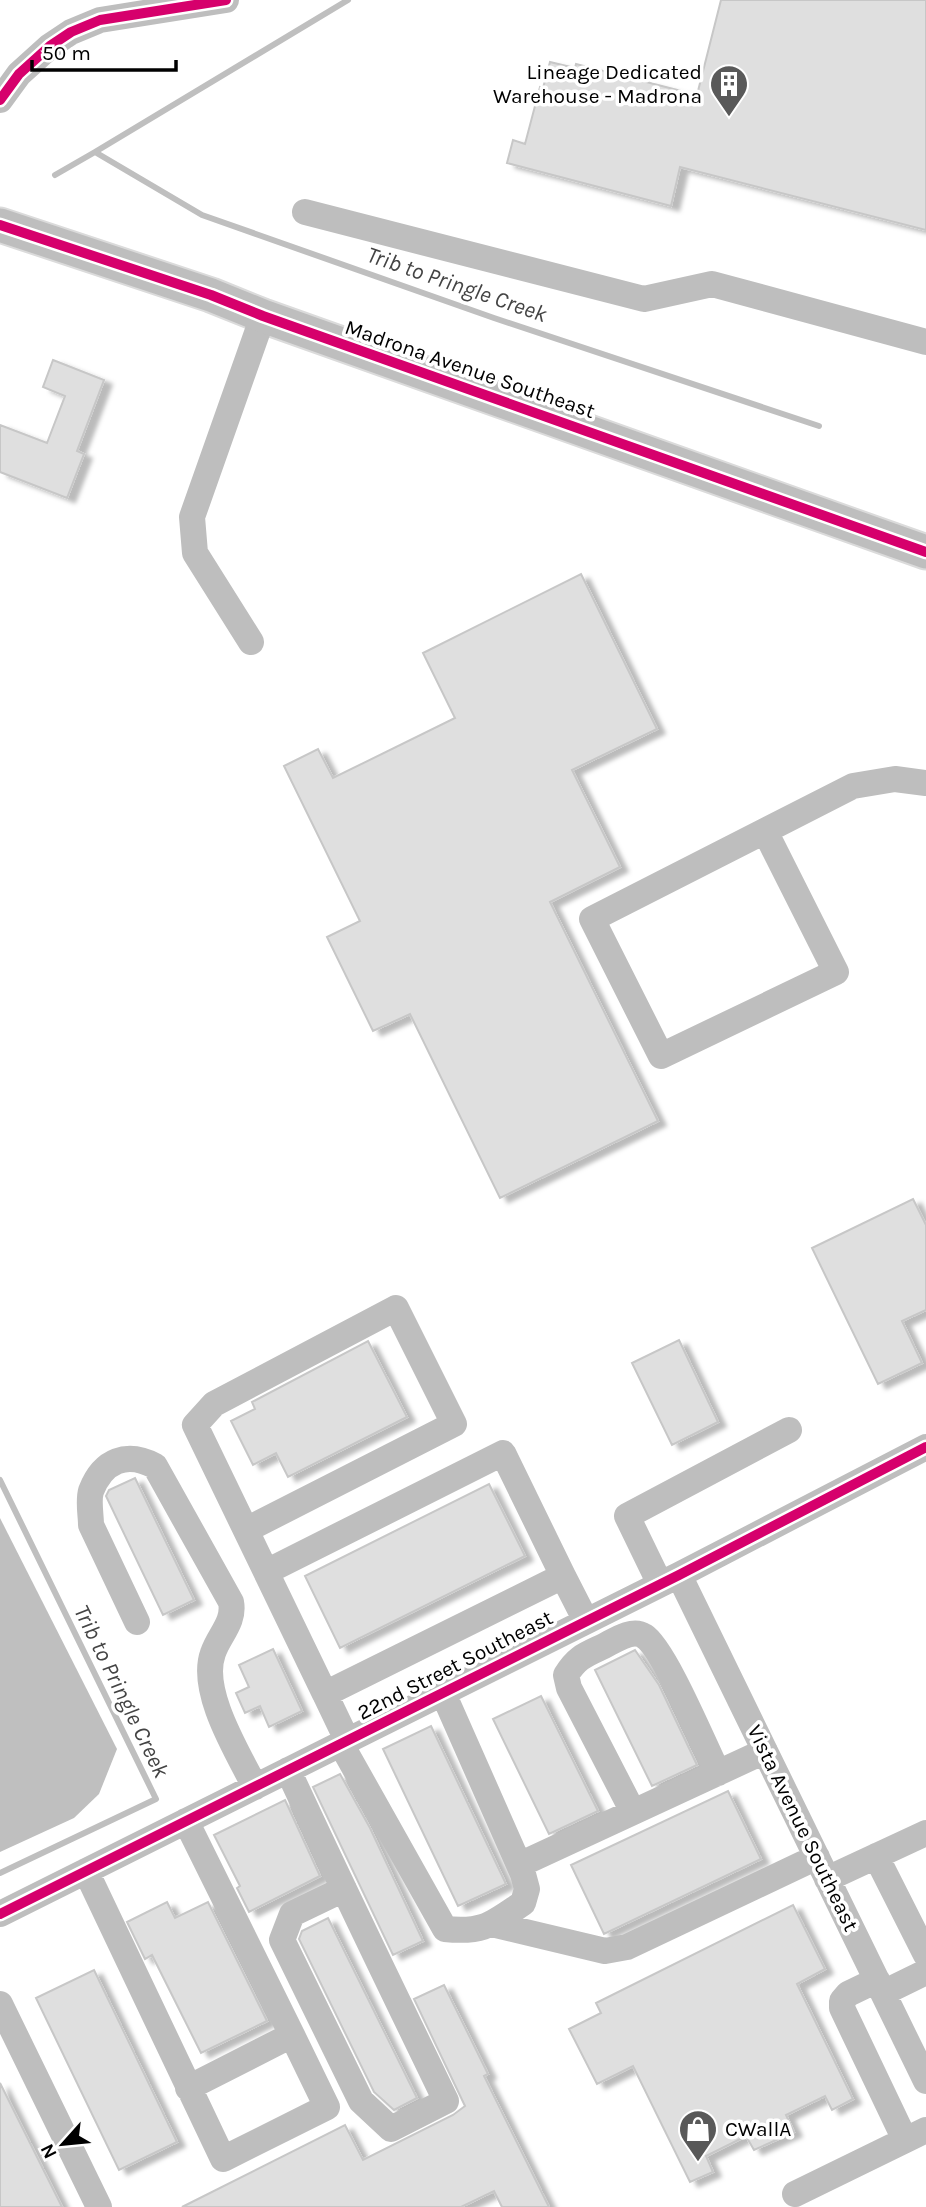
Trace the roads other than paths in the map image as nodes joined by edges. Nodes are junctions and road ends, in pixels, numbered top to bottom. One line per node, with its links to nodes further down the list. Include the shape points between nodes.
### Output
1 (213, 1): 2 (street, via 100,20)
2 (50, 46): 3 (street, via 32,48); 4 (street, via 19,74)
3 (0, 73)
4 (0, 100)
5 (305, 212): 8 (street, via 644,299 712,284)
6 (0, 225): 7 (main road, Madrona Avenue Southeast)
7 (263, 316): 9 (main road, Madrona Avenue Southeast); 10 (street, via 192,517 195,553)
8 (926, 342)
9 (926, 552)
10 (251, 642)
11 (926, 783): 12 (street, via 895,779 853,786)
12 (765, 831): 12 (street, via 592,919 661,1056 836,972)
13 (789, 1430): 18 (street, Vista Avenue Southeast, via 627,1516)
14 (926, 1447): 18 (street, 22nd Street Southeast)
15 (246, 1530): 15 (street, via 195,1425 214,1404 396,1308 454,1424); 16 (street)
16 (266, 1572): 17 (street, via 503,1453); 22 (street)
17 (563, 1576): 19 (street); 22 (street)
18 (670, 1579): 19 (street, 22nd Street Southeast); 24 (street, Vista Avenue Southeast)
19 (586, 1621): 21 (street, 22nd Street Southeast)
20 (137, 1622): 27 (street, via 91,1525 90,1507 90,1493 99,1478 110,1464 128,1458 141,1458 155,1466 231,1602 233,1612 212,1653 210,1682 216,1705)
21 (443, 1693): 23 (street, 22nd Street Southeast); 32 (street)
22 (324, 1694): 23 (street)
23 (344, 1742): 25 (street, 22nd Street Southeast); 37 (street, via 445,1929 467,1931)
24 (765, 1751): 26 (street); 33 (street, Vista Avenue Southeast)
25 (288, 1770): 27 (street, 22nd Street Southeast); 35 (street)
26 (718, 1773): 28 (street); 28 (street, via 659,1652 643,1635 620,1638 575,1661 566,1675)
27 (255, 1787): 29 (street, 22nd Street Southeast)
28 (633, 1812): 32 (street)
29 (186, 1821): 34 (street, 22nd Street Southeast); 42 (street)
30 (926, 1833): 31 (street)
31 (876, 1856): 33 (street); 38 (street)
32 (519, 1865): 37 (street, via 527,1889 523,1903)
33 (822, 1868): 37 (street, via 627,1947 605,1951); 40 (street, Vista Avenue Southeast)
34 (86, 1871): 36 (street, 22nd Street Southeast); 44 (street)
35 (344, 1889): 35 (street, via 446,2101 391,2129 361,2101 282,1940 292,1914)
36 (0, 1914)
37 (492, 1924)
38 (926, 1955)
39 (926, 1972): 40 (street)
40 (880, 1986): 43 (street, Vista Avenue Southeast); 45 (street, via 848,1994 842,2008)
41 (0, 2004): 47 (street)
42 (292, 2035): 44 (street); 44 (street, via 327,2107 223,2159)
43 (925, 2076)
44 (188, 2088)
45 (915, 2135): 46 (street)
46 (795, 2194)
47 (99, 2207)

